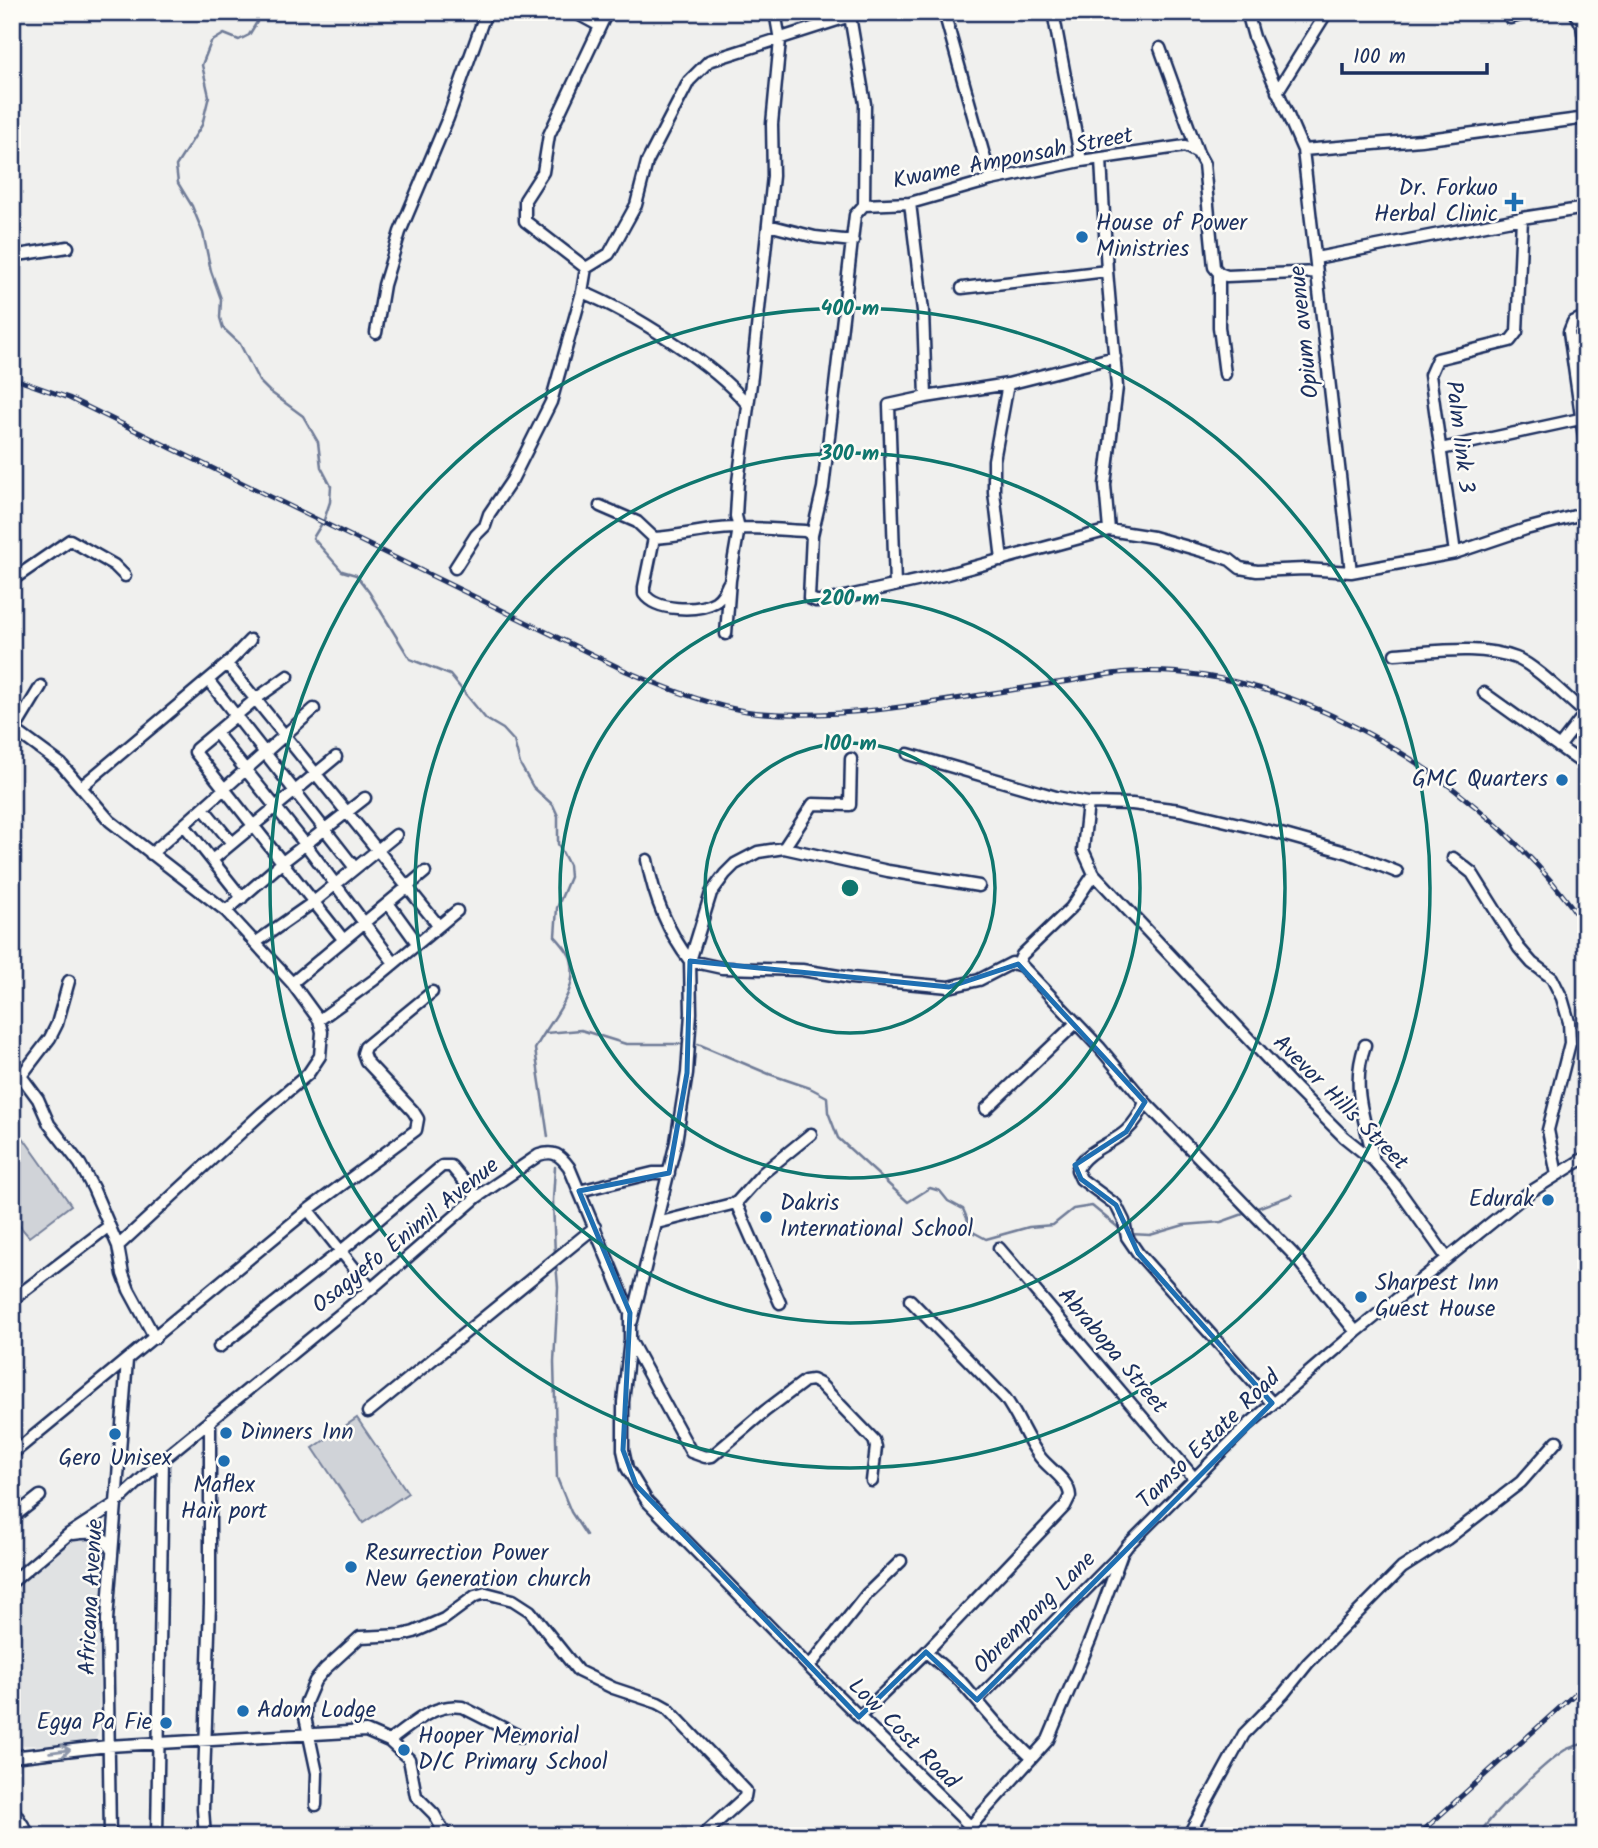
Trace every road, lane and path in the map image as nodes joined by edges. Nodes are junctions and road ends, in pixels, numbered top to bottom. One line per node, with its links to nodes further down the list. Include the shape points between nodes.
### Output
1 (486, 12): 41 (street, via 449,118 400,232)
2 (574, 12): 14 (street)
3 (607, 12): 14 (street)
4 (775, 12): 15 (street)
5 (861, 12): 12 (street)
6 (944, 12): 24 (street)
7 (1052, 12): 23 (street)
8 (1247, 12): 18 (street, Opium avenue)
9 (1327, 12): 18 (street)
10 (1531, 12): 13 (street)
11 (1575, 12): 17 (street, via 1583,26)
12 (850, 16): 15 (street); 26 (street, via 865,104)
13 (1510, 18)
14 (600, 26): 34 (street, via 549,135 542,172 525,200 525,221)
15 (780, 40): 29 (street); 34 (street, via 709,61 689,81 647,162 636,205 609,254)
16 (1160, 48): 21 (street)
17 (1586, 52)
18 (1277, 92): 20 (street, Opium avenue)
19 (1586, 115): 20 (street, via 1421,140)
20 (1303, 150): 33 (street, Opium avenue)
21 (1198, 153): 22 (street, Kwame Amponsah Street, via 1185,146); 37 (street, via 1204,164 1214,267)
22 (1101, 159): 23 (street, Kwame Amponsah Street); 35 (street)
23 (1081, 161): 24 (street, Kwame Amponsah Street)
24 (991, 180): 25 (street, Kwame Amponsah Street)
25 (910, 203): 26 (street, Kwame Amponsah Street); 45 (street, via 923,311)
26 (864, 205): 30 (street, via 855,215)
27 (1586, 208): 28 (street)
28 (1522, 218): 33 (street); 48 (street, Palm link 3, via 1514,338 1437,359 1433,366 1430,375)
29 (768, 225): 30 (street); 46 (street)
30 (853, 241): 54 (street, via 822,492)
31 (68, 247): 32 (street)
32 (12, 256)
33 (1316, 258): 36 (street, Opium avenue)
34 (586, 268): 39 (street)
35 (1107, 271): 38 (street); 42 (street)
36 (1317, 272): 37 (street); 59 (street, Opium avenue)
37 (1219, 273): 43 (street)
38 (962, 288)
39 (582, 292): 46 (street, via 659,334); 58 (street, via 551,402 512,480)
40 (1586, 316): 47 (street, via 1573,322 1569,332)
41 (376, 333)
42 (1115, 357): 44 (street); 53 (street, via 1117,387 1105,485)
43 (1225, 374)
44 (1009, 384): 45 (street); 57 (street, via 994,460)
45 (926, 397): 63 (street, via 892,403 888,409)
46 (747, 404): 52 (street, via 736,498)
47 (1580, 419): 48 (street); 49 (street)
48 (1441, 449): 56 (street, Palm link 3)
49 (1586, 451)
50 (600, 506): 55 (street, via 637,522)
51 (1586, 513): 56 (street)
52 (739, 527): 54 (street); 55 (street); 62 (street)
53 (1109, 530): 57 (street); 59 (street, via 1153,537 1257,571)
54 (812, 535): 63 (street, via 809,598 826,601)
55 (654, 538): 62 (street, via 644,594 651,601 683,607 710,604 722,596)
56 (1455, 553): 59 (street)
57 (1002, 560): 63 (street)
58 (455, 568)
59 (1351, 572)
60 (125, 576): 61 (street, via 69,540)
61 (12, 580)
62 (730, 580): 64 (street)
63 (895, 585)
64 (726, 634)
65 (250, 640): 67 (street)
66 (1395, 654): 74 (street, via 1472,650 1517,658)
67 (227, 664): 69 (street); 72 (street)
68 (288, 676): 72 (street)
69 (208, 680): 75 (street); 87 (street)
70 (40, 686): 76 (street)
71 (1484, 693): 79 (street)
72 (257, 698): 75 (street); 78 (street)
73 (314, 709): 78 (street)
74 (1585, 712): 79 (street)
75 (236, 715): 77 (street); 80 (street)
76 (13, 728): 87 (street, via 61,764)
77 (216, 733): 85 (street); 88 (street, via 195,752)
78 (286, 734): 80 (street); 86 (street)
79 (1559, 747): 84 (street)
80 (266, 752): 85 (street); 89 (street)
81 (908, 754): 91 (street)
82 (336, 757): 86 (street)
83 (852, 759): 101 (street, via 850,805 813,804)
84 (1586, 766)
85 (246, 770): 88 (street); 92 (street)
86 (317, 773): 89 (street); 94 (street)
87 (81, 787): 103 (street, via 110,821)
88 (224, 789): 93 (street); 96 (street)
89 (296, 790): 92 (street); 97 (street)
90 (365, 798): 94 (street)
91 (1088, 803): 110 (street, via 1180,810 1325,846); 111 (street, via 1083,850)
92 (275, 807): 96 (street); 100 (street)
93 (203, 808): 95 (street); 99 (street)
94 (347, 813): 97 (street); 102 (street)
95 (184, 825): 103 (street); 105 (street)
96 (254, 825): 99 (street); 107 (street)
97 (326, 829): 100 (street); 108 (street)
98 (396, 835): 102 (street)
99 (232, 843): 105 (street)
100 (306, 845): 107 (street); 112 (street)
101 (784, 848): 113 (street); 125 (street, via 758,852 725,874 711,893)
102 (377, 850): 108 (street); 114 (street)
103 (151, 854): 118 (street)
104 (1453, 858): 141 (street, via 1472,873 1519,948 1552,978 1562,998 1570,1043 1548,1130)
105 (212, 860): 115 (street)
106 (648, 860): 125 (street, via 665,921)
107 (284, 861): 115 (street); 116 (street)
108 (355, 868): 112 (street)
109 (425, 872): 114 (street)
110 (1397, 872)
111 (1094, 874): 127 (street, via 1071,908); 139 (street, Avevor Hills Street, via 1344,1137)
112 (335, 884): 116 (street); 120 (street)
113 (979, 886)
114 (407, 887): 117 (street); 121 (street)
115 (242, 898): 118 (street)
116 (315, 901): 122 (street); 123 (street)
117 (388, 903): 120 (street); 124 (street)
118 (226, 911): 123 (street)
119 (457, 911): 121 (street)
120 (364, 923): 122 (street); 126 (street)
121 (438, 925): 124 (street)
122 (344, 939): 129 (street)
123 (255, 943): 129 (street)
124 (417, 943): 126 (street)
125 (690, 961): 127 (street, via 722,968 802,970 949,987); 140 (street, via 687,1073)
126 (394, 963): 131 (street)
127 (1018, 964): 132 (street)
128 (69, 981): 134 (street, via 50,1038)
129 (292, 983): 131 (street)
130 (432, 992): 145 (street, via 363,1053 413,1111 418,1119 416,1130)
131 (319, 1020): 149 (street, via 323,1044 308,1074)
132 (1076, 1023): 135 (street); 136 (street)
133 (1365, 1045): 139 (street, via 1357,1081)
134 (17, 1075): 147 (street, via 80,1164)
135 (1145, 1102): 158 (street, via 1292,1253); 163 (street, via 1126,1132 1079,1164 1077,1170 1081,1179 1116,1205 1138,1253)
136 (986, 1109)
137 (811, 1134): 144 (street)
138 (1586, 1157): 141 (street, Tamso Estate Road)
139 (1374, 1161): 152 (street, Avevor Hills Street)
140 (669, 1173): 142 (street); 146 (street)
141 (1557, 1175): 152 (street, Tamso Estate Road)
142 (579, 1191): 143 (street, Osagyefo Enimil Avenue, via 562,1157 548,1152); 148 (street, Osagyefo Enimil Avenue)
143 (477, 1197): 151 (street, via 451,1166 442,1166); 153 (street, Osagyefo Enimil Avenue)
144 (736, 1203): 146 (street); 156 (street)
145 (308, 1210): 151 (street); 159 (street)
146 (657, 1223): 157 (street)
147 (108, 1226): 149 (street); 154 (street)
148 (595, 1227): 157 (street, Osagyefo Enimil Avenue, via 626,1303); 164 (street)
149 (118, 1247): 159 (street, via 129,1290)
150 (999, 1248): 169 (street, Abrabopa Street)
151 (341, 1251): 153 (street); 161 (street)
152 (1447, 1258): 158 (street, Tamso Estate Road)
153 (371, 1289): 165 (street, Osagyefo Enimil Avenue)
154 (12, 1300)
155 (910, 1300): 179 (street, via 1005,1398 1038,1454 1071,1492 1065,1506)
156 (780, 1303)
157 (630, 1329): 160 (street, Osagyefo Enimil Avenue)
158 (1356, 1332): 163 (street, Tamso Estate Road)
159 (155, 1338): 162 (street)
160 (630, 1340): 170 (street, via 691,1452 712,1456 811,1380 827,1390 874,1440); 180 (street, Osagyefo Enimil Avenue, via 623,1450 636,1485)
161 (219, 1347)
162 (127, 1360): 167 (street); 172 (street, Africana Avenue)
163 (1272, 1403): 169 (street, Tamso Estate Road)
164 (368, 1412)
165 (210, 1420): 168 (street, Osagyefo Enimil Avenue); 185 (street)
166 (1557, 1441): 201 (street, via 1521,1482 1402,1568 1308,1663 1244,1734)
167 (12, 1454)
168 (163, 1460): 172 (street, Osagyefo Enimil Avenue); 187 (street)
169 (1195, 1479): 176 (street, Tamso Estate Road)
170 (872, 1481)
171 (40, 1496): 173 (street)
172 (115, 1504): 174 (street, Osagyefo Enimil Avenue); 175 (street, Africana Avenue)
173 (12, 1518)
174 (69, 1534): 175 (street, via 90,1531 106,1539); 178 (street, Osagyefo Enimil Avenue)
175 (112, 1551): 188 (street, Africana Avenue, via 107,1620)
176 (1122, 1553): 181 (street, Obrempong Lane); 190 (street, Tamso Estate Road, via 1057,1720)
177 (901, 1561): 180 (street, via 867,1594)
178 (12, 1582)
179 (926, 1652): 181 (street); 182 (street)
180 (809, 1667): 182 (street, Low Cost Road)
181 (977, 1700): 190 (street)
182 (859, 1717): 193 (street, Low Cost Road)
183 (309, 1735): 185 (street); 186 (street, via 366,1731); 191 (street, via 317,1773); 199 (street, via 306,1702 315,1681 360,1637 414,1632 444,1619 480,1594 513,1600 538,1620 578,1671 667,1708 746,1791)
184 (521, 1737): 186 (street, via 462,1707 441,1706)
185 (205, 1741): 187 (street); 197 (street)
186 (389, 1741): 198 (street, via 409,1759 416,1796 434,1814)
187 (159, 1742): 188 (street); 196 (street)
188 (108, 1745): 189 (street, one-way to 188); 195 (street, Africana Avenue)
189 (12, 1757)
190 (1032, 1758): 193 (street, Tamso Estate Road)
191 (316, 1805)
192 (12, 1808): 194 (street)
193 (971, 1827): 200 (street, Tamso Estate Road)
194 (30, 1836)
195 (110, 1836)
196 (157, 1836)
197 (205, 1836)
198 (446, 1836)
199 (702, 1836)
200 (962, 1836)
201 (1188, 1836)

